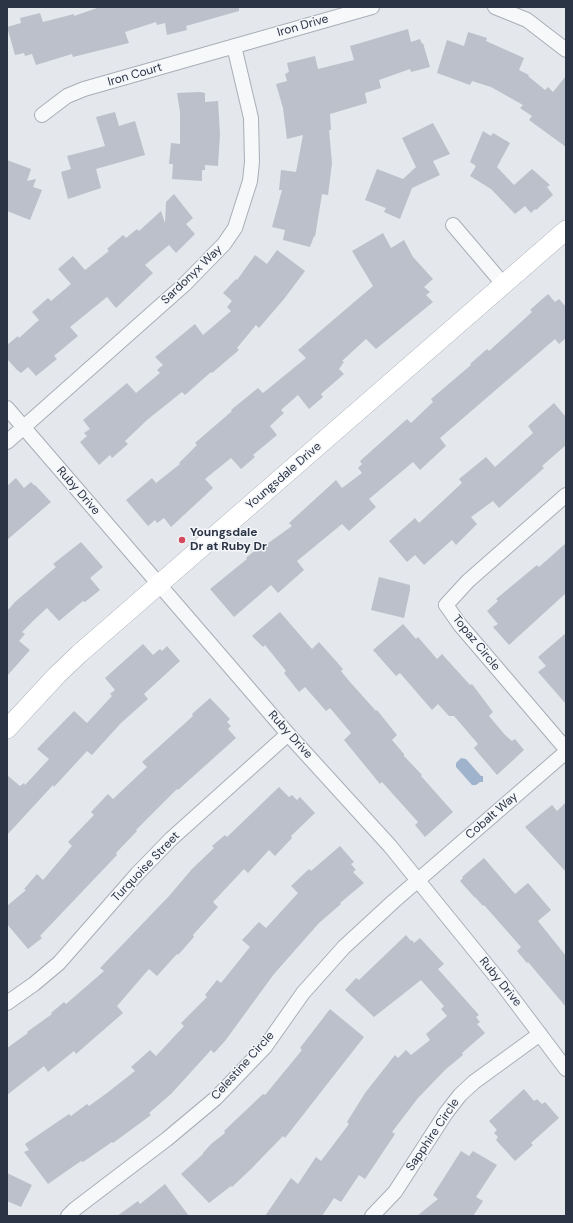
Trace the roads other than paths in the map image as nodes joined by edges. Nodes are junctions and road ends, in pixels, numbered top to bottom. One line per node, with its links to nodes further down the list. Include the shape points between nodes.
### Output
1 (372, 7): 3 (street, Iron Drive)
2 (495, 7): 4 (street, via 527,20)
3 (234, 46): 5 (street, Iron Court, via 84,89 67,96); 10 (street, Sardonyx Way, via 251,118 252,162 250,181 235,228 224,244 185,284)
4 (566, 50)
5 (42, 115)
6 (453, 225): 8 (street)
7 (566, 230): 8 (street, Youngsdale Drive)
8 (504, 285): 13 (street, Youngsdale Drive)
9 (7, 408): 10 (street, Ruby Drive)
10 (24, 427): 11 (street, Sardonyx Way); 13 (street, Ruby Drive)
11 (7, 442)
12 (566, 495): 16 (street, Topaz Circle, via 468,580 446,605)
13 (159, 584): 14 (street, Youngsdale Drive, via 57,675); 15 (street, Ruby Drive)
14 (7, 729)
15 (288, 734): 17 (street, Ruby Drive, via 390,846); 18 (street, Turquoise Street, via 171,839 59,963)
16 (566, 751): 17 (street, Cobalt Way)
17 (417, 881): 19 (street, Ruby Drive); 21 (street, Celestine Circle, via 344,947 303,993 264,1047 216,1098)
18 (7, 1003)
19 (540, 1034): 20 (street, Ruby Drive); 22 (street, Sapphire Circle, via 460,1095 395,1192)
20 (566, 1068)
21 (68, 1216)
22 (372, 1216)

